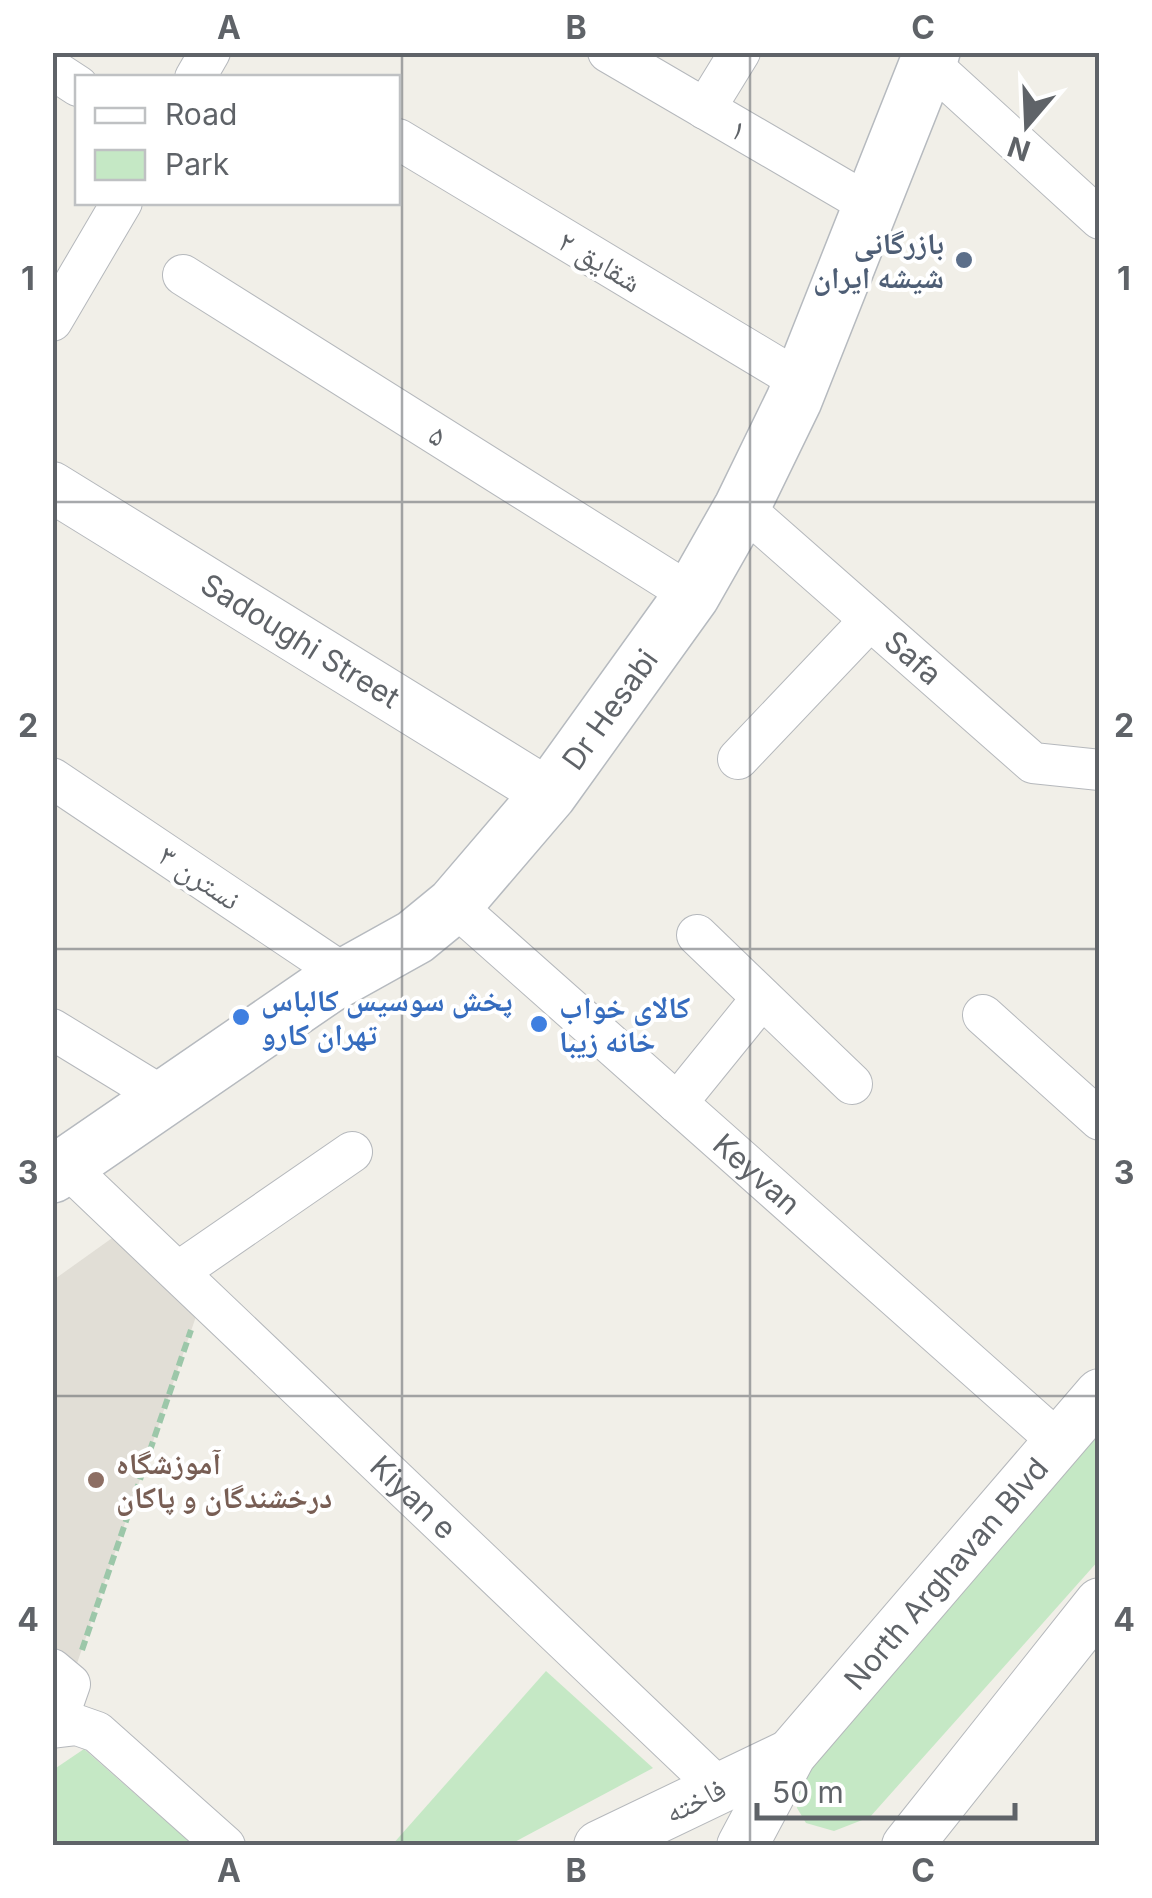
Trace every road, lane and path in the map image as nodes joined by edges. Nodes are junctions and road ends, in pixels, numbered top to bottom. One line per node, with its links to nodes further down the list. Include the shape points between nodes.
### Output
1 (62, 52): 6 (street)
2 (210, 52): 7 (street)
3 (608, 52): 9 (street, ۱)
4 (740, 52): 9 (street)
5 (930, 58): 12 (main road, Dr Hesabi); 13 (street)
6 (52, 68): 8 (street)
7 (198, 75)
8 (75, 84)
9 (706, 109): 12 (street, ۱)
10 (400, 140): 16 (street, شقایق ۲)
11 (120, 205): 15 (street)
12 (870, 205): 16 (main road, Dr Hesabi)
13 (1100, 219)
14 (184, 275): 19 (street, ۵)
15 (52, 322)
16 (802, 382): 18 (main road, Dr Hesabi)
17 (52, 487): 24 (street, Sadoughi Street)
18 (742, 507): 19 (main road, Dr Hesabi); 20 (street, Safa)
19 (692, 595): 24 (main road, Dr Hesabi)
20 (870, 620): 21 (street); 22 (street, Safa, via 1033,764)
21 (738, 759)
22 (1100, 770)
23 (52, 778): 27 (street, نسترن ۳)
24 (549, 794): 25 (main road, Dr Hesabi)
25 (454, 906): 27 (main road, Dr Hesabi); 33 (street, Keyvan)
26 (697, 936): 28 (street)
27 (347, 976): 32 (main road, Dr Hesabi)
28 (762, 998): 31 (street); 33 (street)
29 (983, 1015): 34 (street)
30 (52, 1029): 32 (street)
31 (852, 1084)
32 (165, 1098): 36 (main road, Dr Hesabi)
33 (677, 1103): 39 (street, Keyvan)
34 (1100, 1120)
35 (352, 1152): 37 (street)
36 (60, 1171): 37 (street, Kiyan e)
37 (190, 1284): 41 (path); 44 (street, Kiyan e)
38 (1100, 1394): 39 (street, North Arghavan Blvd)
39 (1058, 1441): 43 (street, North Arghavan Blvd)
40 (1100, 1603): 48 (street)
41 (61, 1677): 42 (street)
42 (54, 1727): 45 (street, via 97,1732)
43 (790, 1754): 44 (street, فاخته); 47 (street)
44 (719, 1788): 46 (street, فاخته)
45 (225, 1846)
46 (600, 1846)
47 (742, 1846)
48 (907, 1846)

